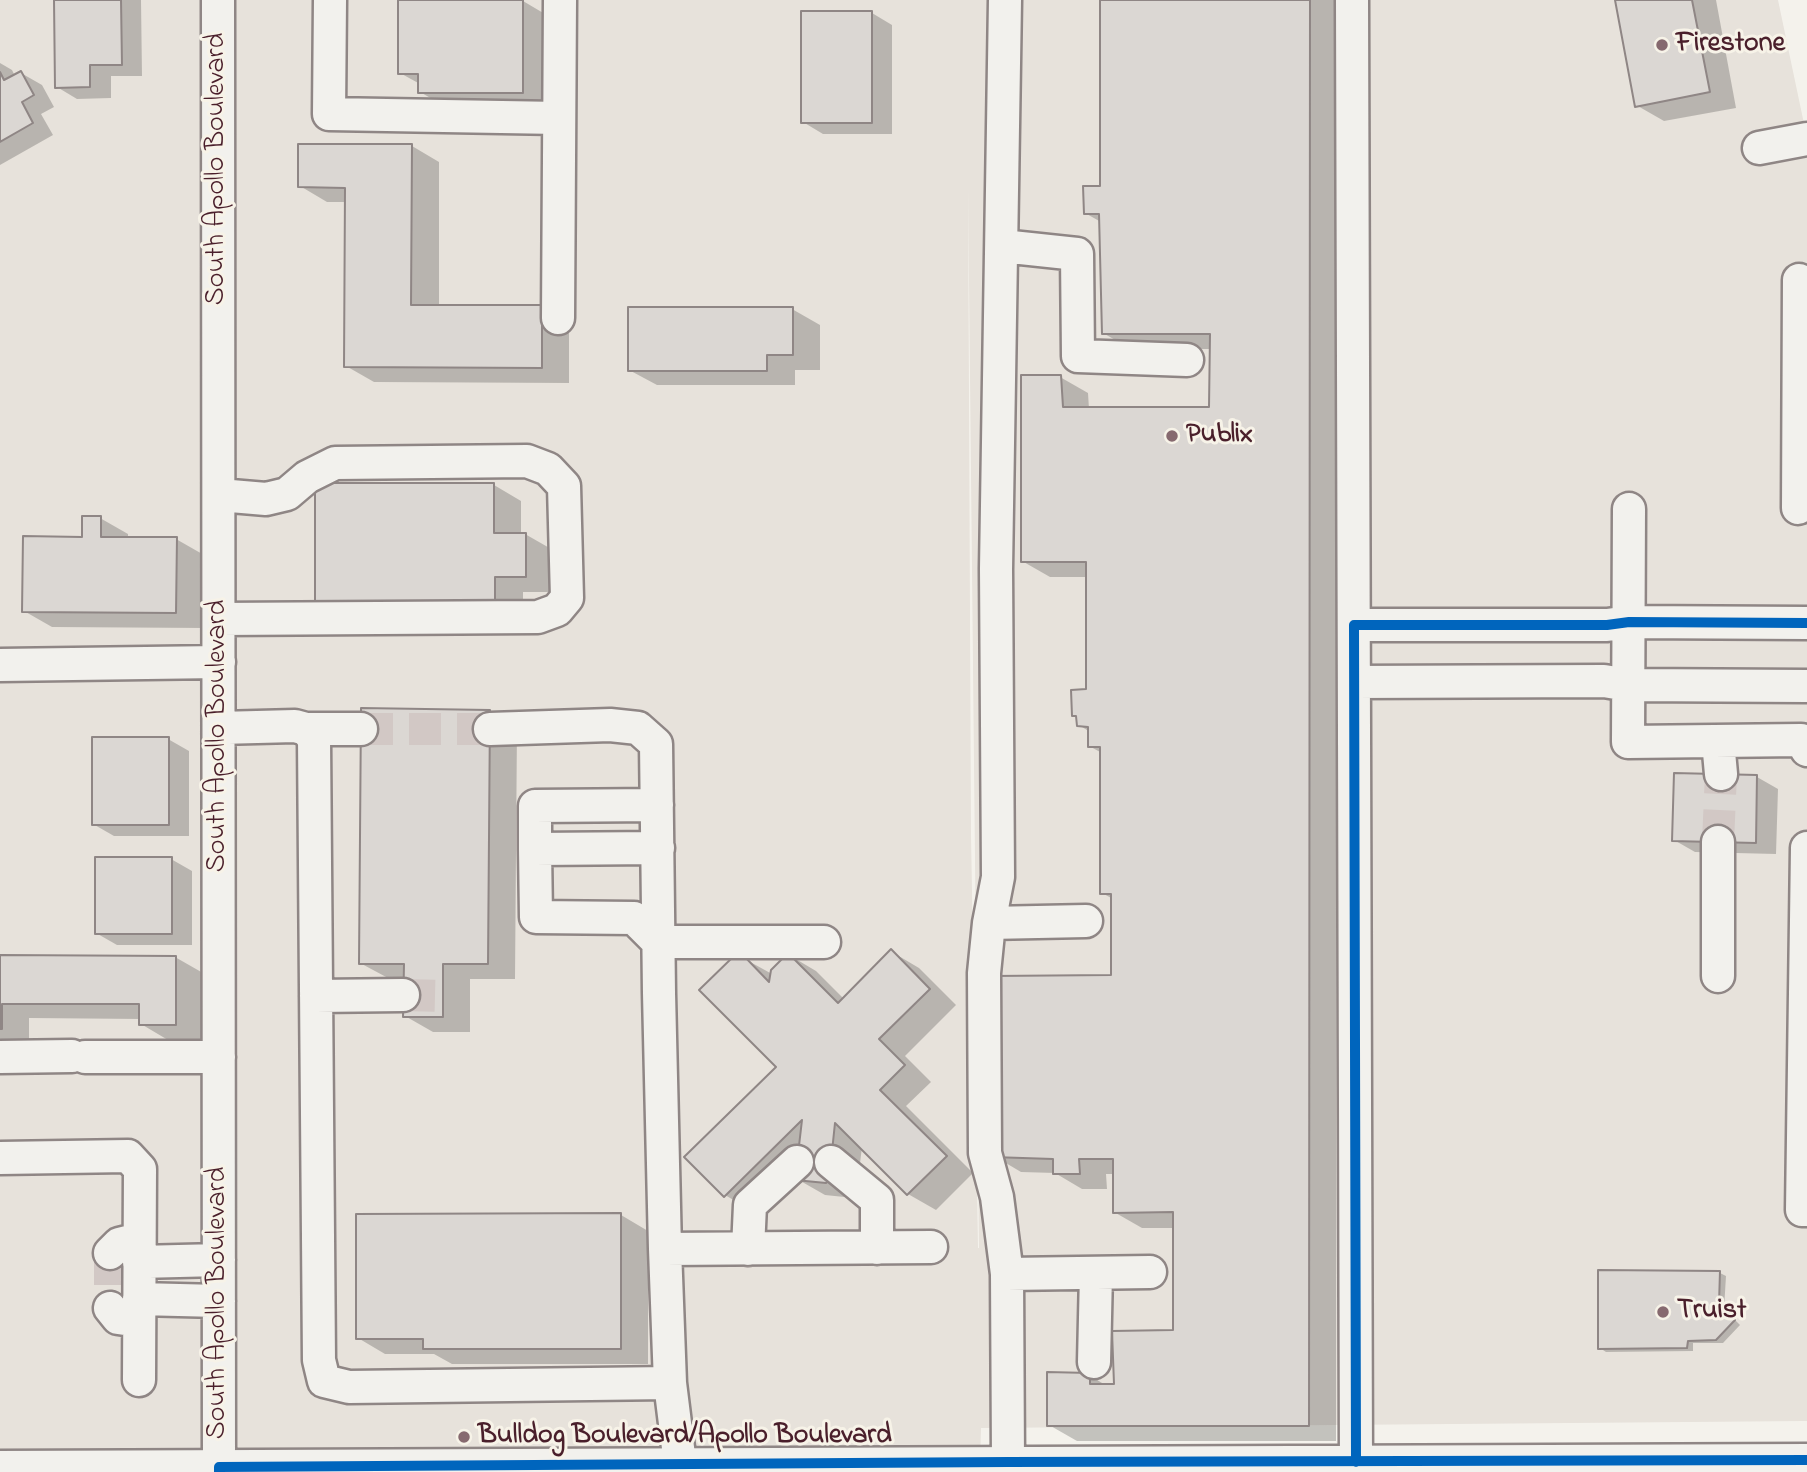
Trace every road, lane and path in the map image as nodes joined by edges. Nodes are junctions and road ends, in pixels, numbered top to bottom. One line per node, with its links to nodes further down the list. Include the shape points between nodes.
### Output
1 (218, 0): 13 (street, South Apollo Boulevard)
2 (330, 0): 6 (street, via 329,114)
3 (560, 0): 6 (street)
4 (1005, 0): 9 (street)
5 (1352, 0): 19 (street)
6 (559, 118): 11 (street)
7 (1807, 139): 8 (street)
8 (1759, 148)
9 (1002, 246): 12 (street, via 1077,254 1078,356); 38 (street, via 996,569 998,877)
10 (1799, 281): 14 (street)
11 (558, 318)
12 (1187, 360)
13 (219, 495): 16 (street, South Apollo Boulevard); 16 (street, via 266,499 287,494 335,463 527,461 548,469 564,486 567,598 557,610 538,617)
14 (1798, 508)
15 (1629, 509): 17 (street)
16 (219, 619): 20 (street, South Apollo Boulevard)
17 (1629, 622): 18 (street); 19 (street); 23 (street)
18 (1807, 624)
19 (1354, 625): 22 (street)
20 (219, 662): 21 (street); 25 (street, South Apollo Boulevard)
21 (0, 665)
22 (1354, 682): 23 (street, via 1604,681); 66 (street)
23 (1628, 685): 24 (street); 29 (street, via 1628,742)
24 (1807, 686)
25 (219, 728): 26 (street); 45 (street, South Apollo Boulevard)
26 (306, 729): 27 (street); 43 (street, via 314,739)
27 (361, 729)
28 (490, 729): 32 (street, via 638,728 656,744)
29 (1718, 741): 30 (street, via 1801,740); 31 (street)
30 (1807, 750)
31 (1721, 774)
32 (657, 805): 34 (street); 36 (street, via 535,806)
33 (1718, 842): 41 (street)
34 (657, 848): 36 (street); 39 (street)
35 (1807, 848): 49 (street, via 1802,1210)
36 (535, 849): 39 (street, via 536,917 634,918)
37 (1086, 921): 38 (street)
38 (989, 923): 58 (street, via 984,973 985,1153 997,1197)
39 (658, 942): 40 (street); 52 (street)
40 (824, 942)
41 (1718, 976)
42 (403, 995): 43 (street)
43 (316, 996): 63 (street, via 319,1360 324,1381 349,1387)
44 (0, 1056): 45 (street)
45 (219, 1057): 55 (street, South Apollo Boulevard)
46 (0, 1158): 54 (street, via 128,1156 140,1169)
47 (797, 1162): 53 (street, via 750,1205)
48 (831, 1162): 51 (street, via 877,1200)
49 (1807, 1210)
50 (931, 1247): 51 (street)
51 (877, 1248): 53 (street)
52 (665, 1249): 53 (street); 63 (street)
53 (748, 1249)
54 (130, 1251): 55 (street); 60 (street)
55 (219, 1260): 59 (street, South Apollo Boulevard)
56 (1150, 1272): 57 (street)
57 (1096, 1273): 58 (street); 61 (street)
58 (1007, 1274): 65 (street)
59 (219, 1301): 60 (street); 71 (street, South Apollo Boulevard)
60 (130, 1309): 62 (street)
61 (1094, 1362)
62 (139, 1380)
63 (670, 1383): 69 (street)
64 (1807, 1460): 66 (street)
65 (1008, 1462): 68 (street); 69 (street)
66 (1356, 1462): 68 (street)
67 (0, 1467): 70 (street)
68 (1215, 1467)
69 (681, 1469): 71 (street)
70 (114, 1470): 71 (street)
71 (219, 1470)

